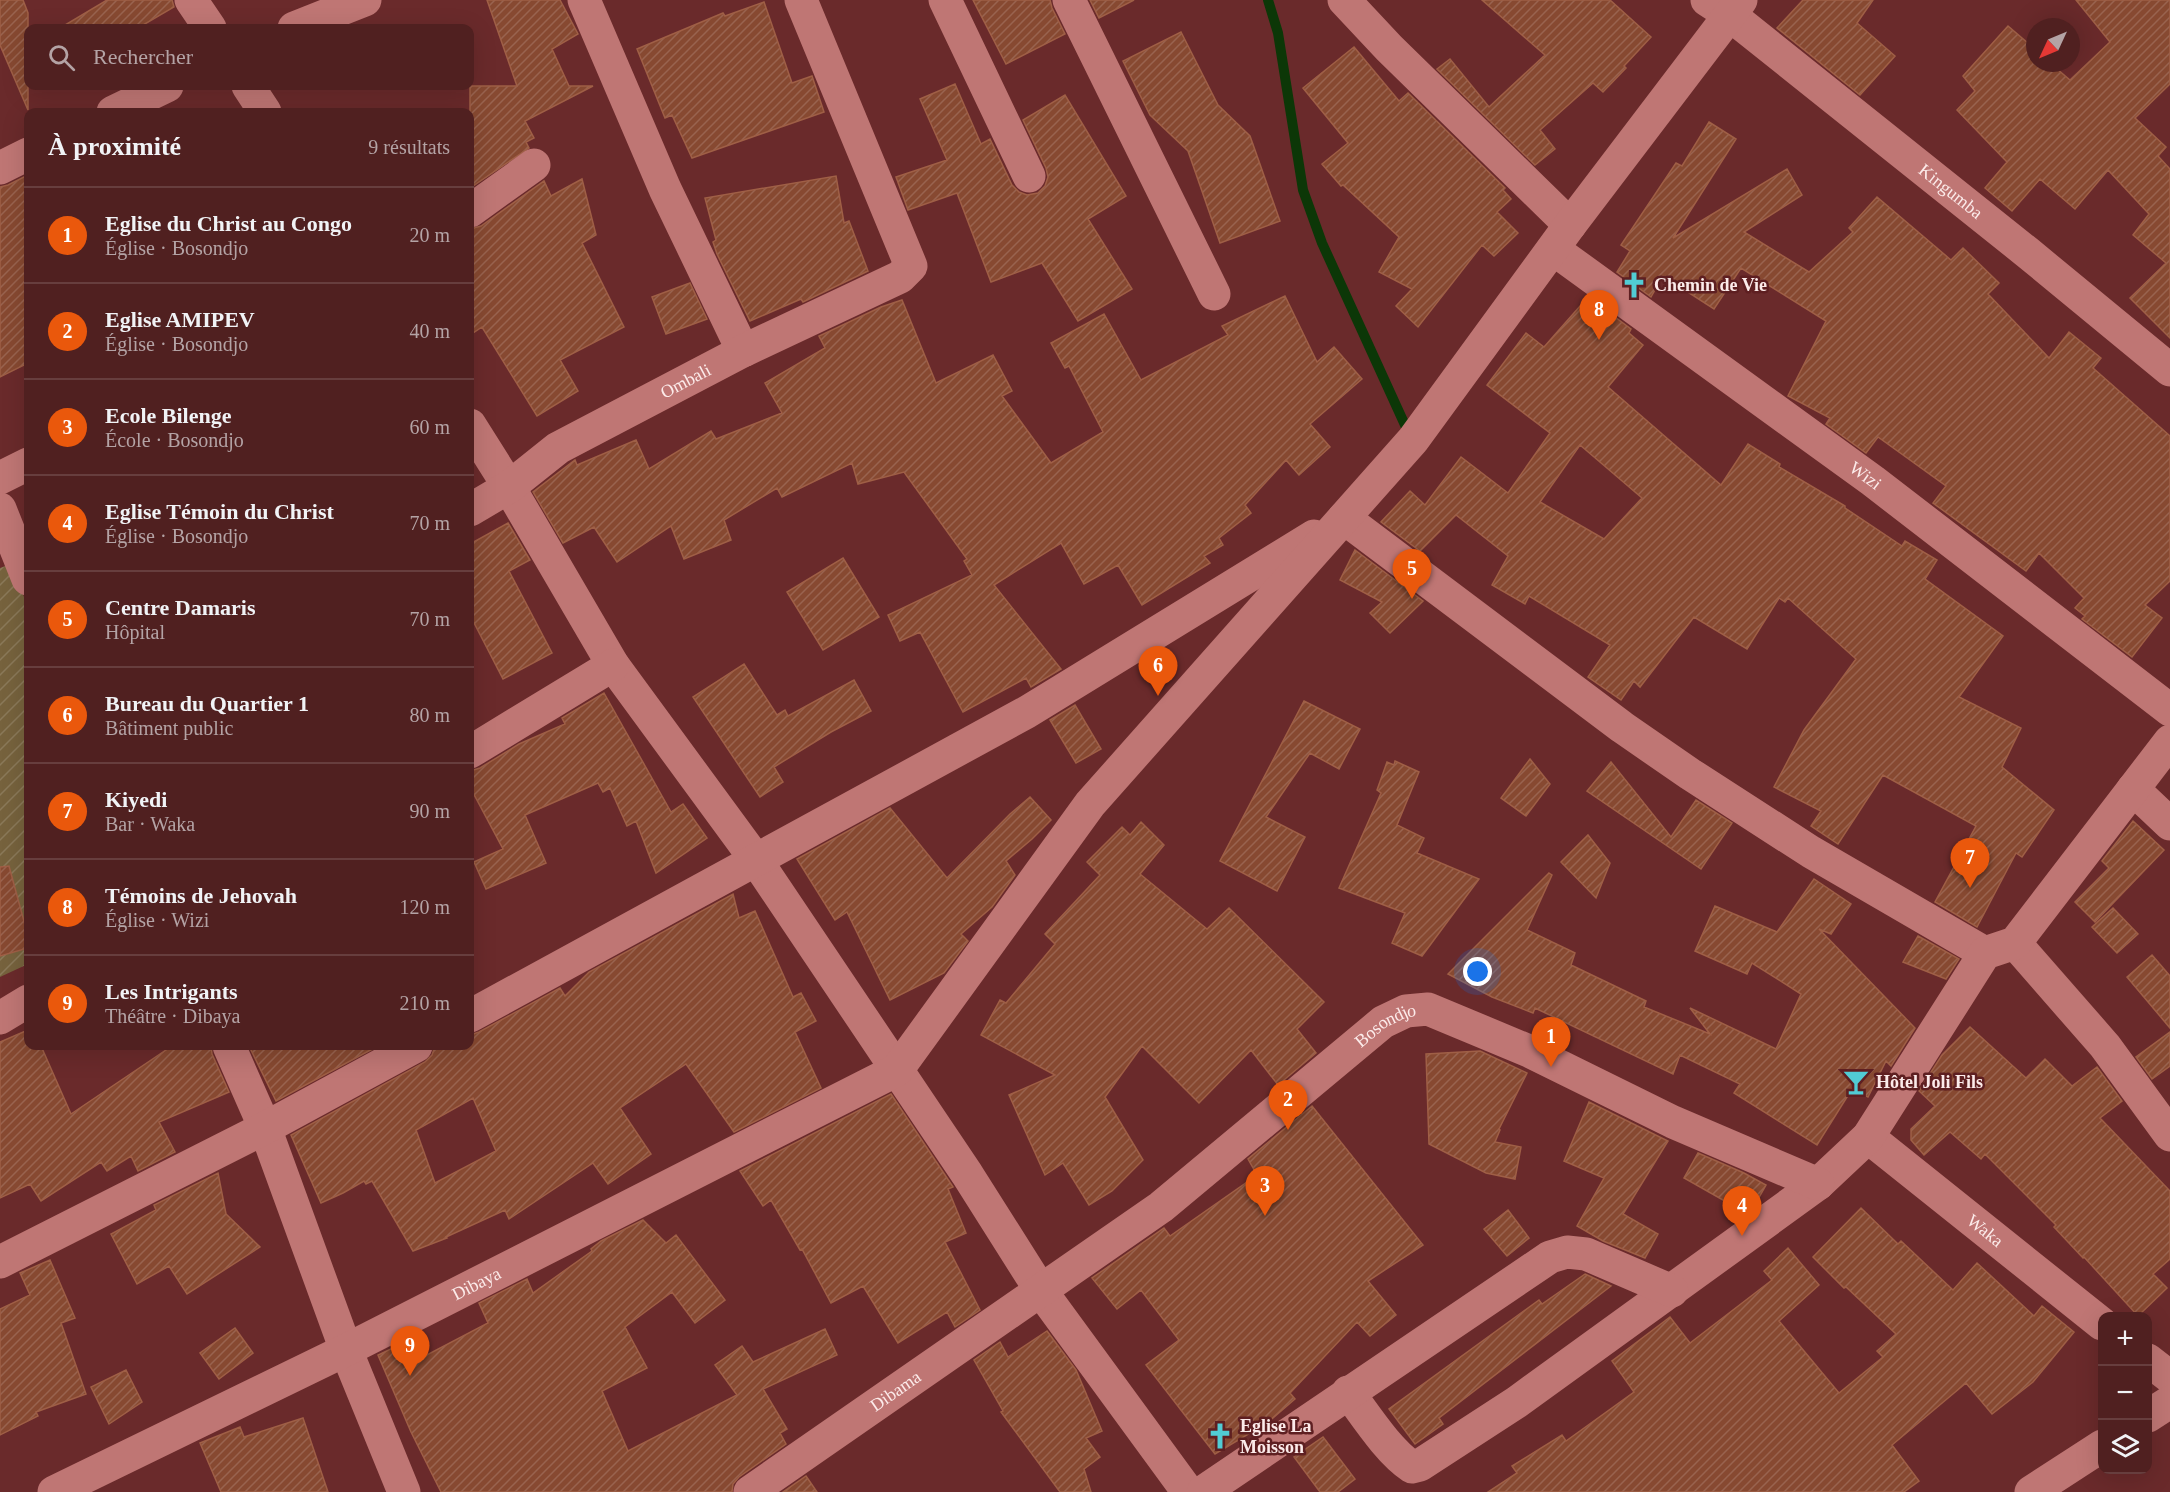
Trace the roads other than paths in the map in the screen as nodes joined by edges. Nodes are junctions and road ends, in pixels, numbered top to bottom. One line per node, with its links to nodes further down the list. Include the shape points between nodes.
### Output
1 (191, 0): 9 (street)
2 (365, 0): 10 (street)
3 (584, 0): 22 (street, via 665,189)
4 (801, 0): 22 (street, Ombali, via 911,266 900,277)
5 (945, 0): 18 (street)
6 (1069, 0): 21 (street)
7 (1344, 0): 20 (street, Wizi)
8 (1726, 5): 20 (street); 23 (street, Kingumba)
9 (207, 24)
10 (304, 24)
11 (159, 90): 13 (street)
12 (251, 90): 14 (street)
13 (120, 108)
14 (263, 108)
15 (24, 156): 17 (street)
16 (534, 165): 19 (street)
17 (0, 168)
18 (1029, 176)
19 (474, 208)
20 (1562, 237): 30 (street, via 1413,440); 33 (street, Wizi)
21 (1214, 294)
22 (743, 351): 27 (street, Ombali, via 558,448)
23 (2170, 370)
24 (474, 432): 27 (street)
25 (24, 466): 26 (street)
26 (0, 477)
27 (509, 487): 28 (street, Ombali); 32 (street)
28 (474, 508)
29 (0, 509): 31 (street)
30 (1344, 518): 38 (street, via 1027,712); 39 (street, via 1690,774 1811,852); 45 (street, via 1090,804)
31 (24, 569)
32 (614, 665): 35 (street); 38 (street)
33 (2170, 710)
34 (2170, 741): 36 (street)
35 (474, 750)
36 (2133, 789): 37 (street); 39 (street)
37 (2170, 824)
38 (756, 860): 41 (street); 45 (street)
39 (2000, 948): 47 (street, via 2105,1046); 48 (street)
40 (24, 1003): 42 (street)
41 (474, 1014)
42 (0, 1017)
43 (232, 1050): 46 (street)
44 (409, 1050): 46 (street)
45 (897, 1070): 52 (street); 54 (street, Dibaya)
46 (266, 1128): 50 (street); 54 (street)
47 (2170, 1135)
48 (1868, 1137): 49 (street); 53 (street, Waka)
49 (1818, 1184): 51 (street); 52 (street, Bosondjo, via 1438,1013 1428,1009 1406,1011 1383,1022 1161,1207)
50 (0, 1263)
51 (1672, 1290): 57 (street, via 1586,1254 1567,1252 1550,1257); 57 (street, via 1517,1402 1420,1465 1412,1467 1405,1463)
52 (1041, 1291): 63 (street, Dibama); 64 (street)
53 (2098, 1320)
54 (346, 1350): 61 (street, Dibaya); 62 (street)
55 (2152, 1362): 56 (street)
56 (2170, 1377)
57 (1348, 1392): 65 (street)
58 (2170, 1402): 59 (street)
59 (2152, 1413)
60 (2098, 1449): 66 (street)
61 (54, 1492)
62 (404, 1492)
63 (750, 1492)
64 (1188, 1492)
65 (1203, 1492)
66 (2031, 1492)

